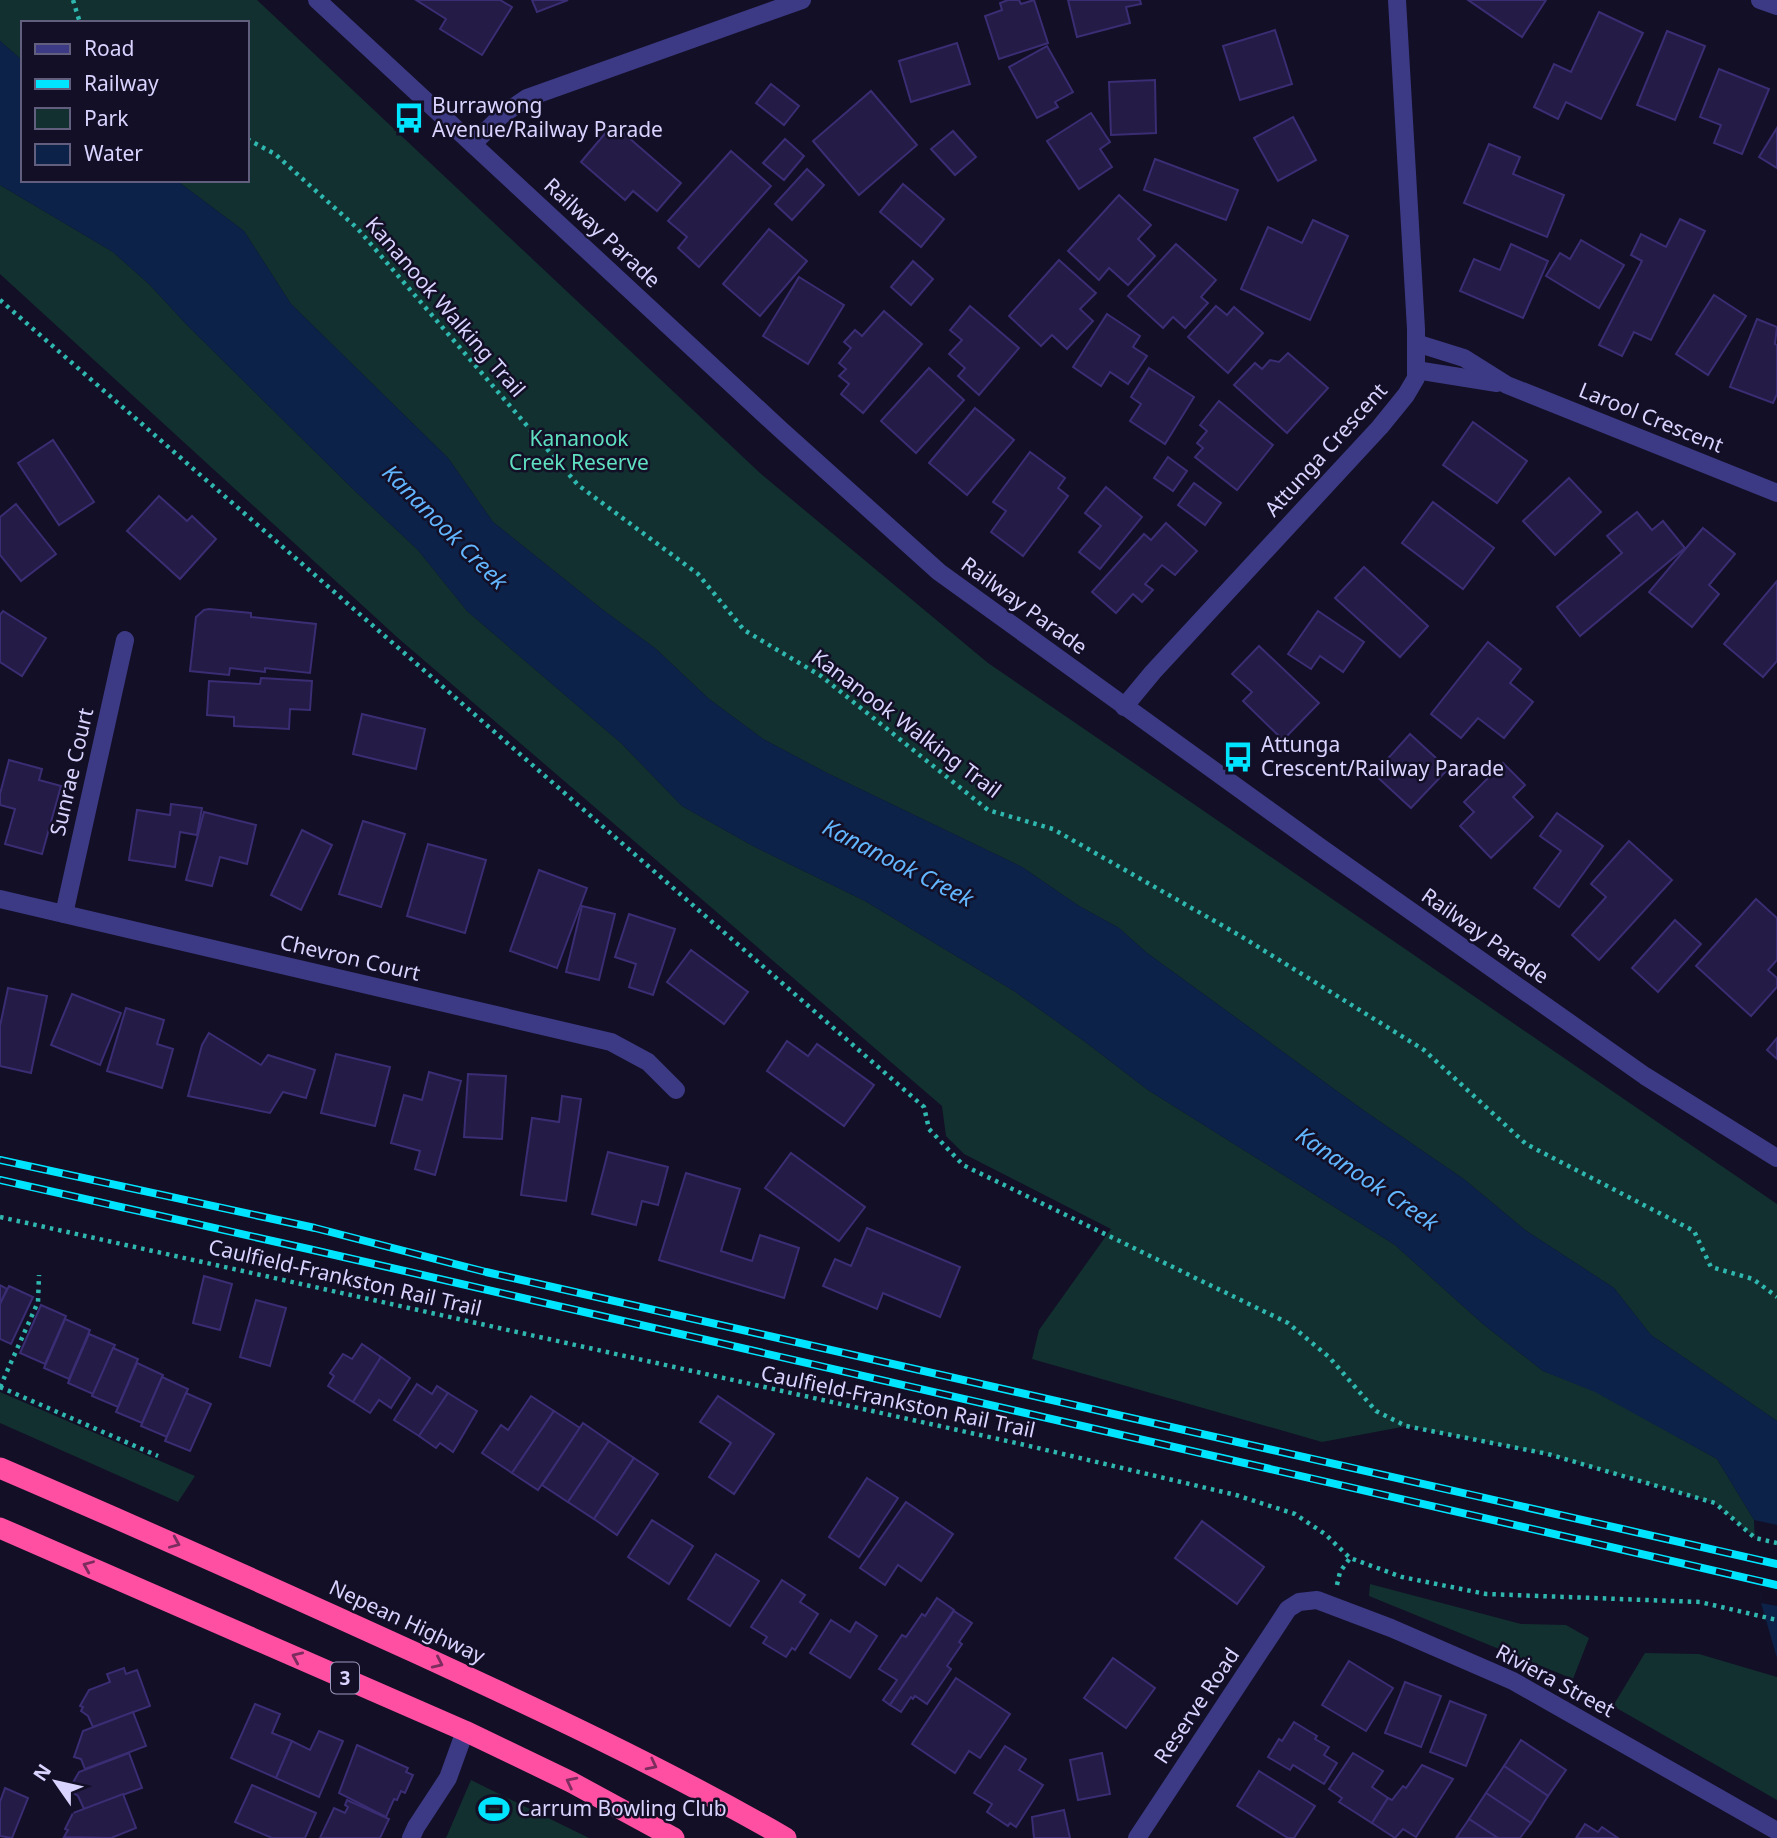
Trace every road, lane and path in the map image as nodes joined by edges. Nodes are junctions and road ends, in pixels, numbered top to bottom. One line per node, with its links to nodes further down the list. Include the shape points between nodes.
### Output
1 (74, 0): 7 (path)
2 (317, 0): 9 (street, Railway Parade)
3 (802, 0): 9 (street, via 527,98)
4 (1397, 0): 11 (street, Attunga Crescent)
5 (1760, 0): 6 (street)
6 (1777, 6)
7 (79, 21)
8 (248, 140): 23 (path, Kananook Walking Trail, via 275,154 357,228 578,485 698,575 744,630 821,676 988,810 1053,828 1239,935 1424,1050 1527,1144 1694,1231 1711,1267 1753,1279)
9 (473, 144): 16 (street, Railway Parade, via 939,572)
10 (0, 300): 28 (path, via 924,1107 929,1129 963,1165 1288,1323 1329,1356 1376,1411 1406,1426 1548,1454 1715,1503 1755,1538)
11 (1416, 343): 12 (street, Attunga Crescent); 13 (street, Larool Crescent, via 1464,358)
12 (1416, 370): 13 (street, Larool Crescent); 16 (street, Attunga Crescent, via 1406,395 1380,427)
13 (1507, 385): 14 (street, Larool Crescent)
14 (1777, 493)
15 (125, 640): 18 (street, Sunrae Court)
16 (1124, 707): 20 (street, Railway Parade, via 1645,1076)
17 (0, 899): 18 (street, Chevron Court)
18 (64, 914): 19 (street, Chevron Court, via 611,1042 648,1062)
19 (676, 1090)
20 (1777, 1158)
21 (0, 1217): 30 (path, Caulfield-Frankston Rail Trail, via 1236,1495 1295,1514 1350,1558 1402,1577 1486,1594 1700,1602)
22 (39, 1275): 24 (path, via 38,1302)
23 (1777, 1297)
24 (0, 1387): 25 (path)
25 (158, 1456)
26 (0, 1468): 33 (highway, Nepean Highway, one-way to 33, via 569,1723 700,1789)
27 (0, 1528): 31 (highway, 3, one-way to 27)
28 (1777, 1543)
29 (1299, 1602): 32 (street, Riviera Street, via 1317,1600 1513,1681); 37 (street, Reserve Road, via 1288,1609)
30 (1777, 1619)
31 (465, 1731): 34 (street, via 448,1778); 35 (highway, 3, one-way to 31)
32 (1777, 1831)
33 (763, 1832): 36 (highway, Nepean Highway)
34 (411, 1838)
35 (674, 1838)
36 (786, 1838)
37 (1137, 1838)

